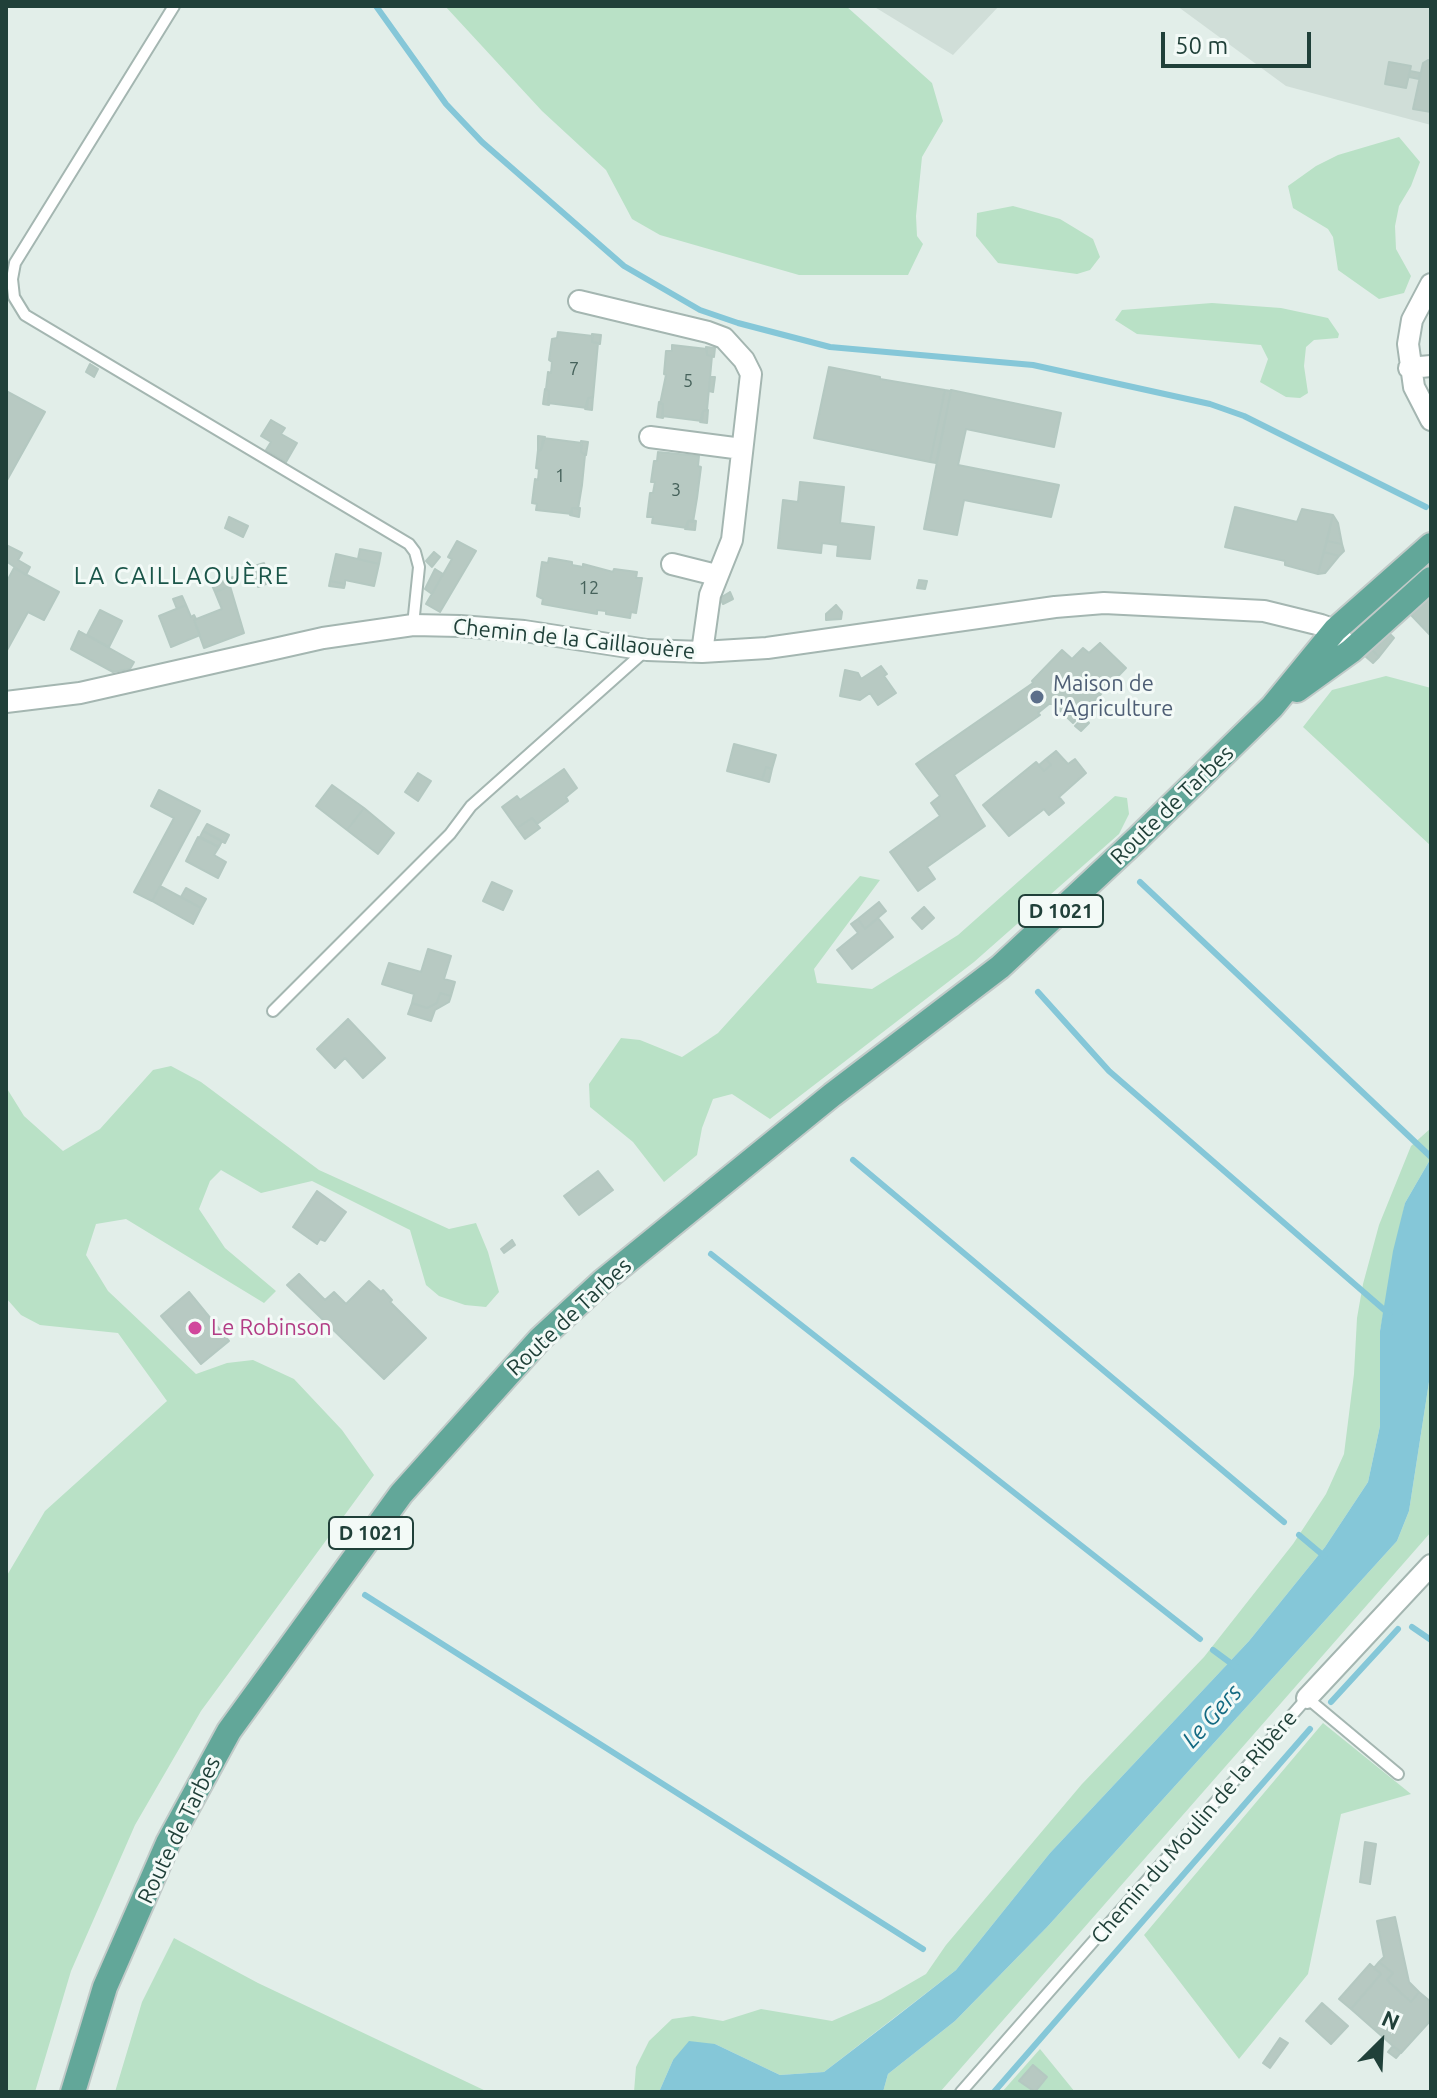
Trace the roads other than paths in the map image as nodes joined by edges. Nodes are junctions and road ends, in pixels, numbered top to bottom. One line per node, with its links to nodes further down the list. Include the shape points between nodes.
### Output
1 (174, 6): 13 (lane, via 15,263 14,297 25,315 409,544 419,567)
2 (1431, 284): 5 (street, via 1412,320)
3 (579, 301): 8 (street, via 724,338 751,374)
4 (1431, 366): 5 (street)
5 (1409, 368): 6 (street)
6 (1431, 420)
7 (650, 437): 8 (street)
8 (742, 449): 11 (street, via 732,540)
9 (1431, 545): 14 (main road, D 1021)
10 (672, 564): 11 (street)
11 (716, 575): 17 (street)
12 (1431, 579): 16 (main road, D 1021)
13 (413, 625): 15 (street, Chemin de la Caillaouère, via 524,631); 18 (street, Chemin de la Caillaouère, via 323,638 80,693)
14 (1335, 630): 16 (street); 17 (street, Chemin de la Caillaouère, via 1264,611 1104,603); 19 (main road, Route de Tarbes / D 1021)
15 (647, 650): 17 (street, Chemin de la Caillaouère); 20 (lane, via 471,806 450,834)
16 (1351, 651): 19 (main road, Route de Tarbes / D 1021)
17 (702, 652)
18 (6, 702)
19 (1272, 707): 24 (main road, Route de Tarbes / D 1021, via 1000,967 603,1281 540,1339 401,1494 229,1731 168,1843 112,1973)
20 (273, 1011)
21 (1431, 1565): 22 (street, Chemin du Moulin de la Ribère)
22 (1307, 1698): 23 (lane); 25 (lane, Chemin du Moulin de la Ribère)
23 (1398, 1774)
24 (73, 2092)
25 (961, 2092)

